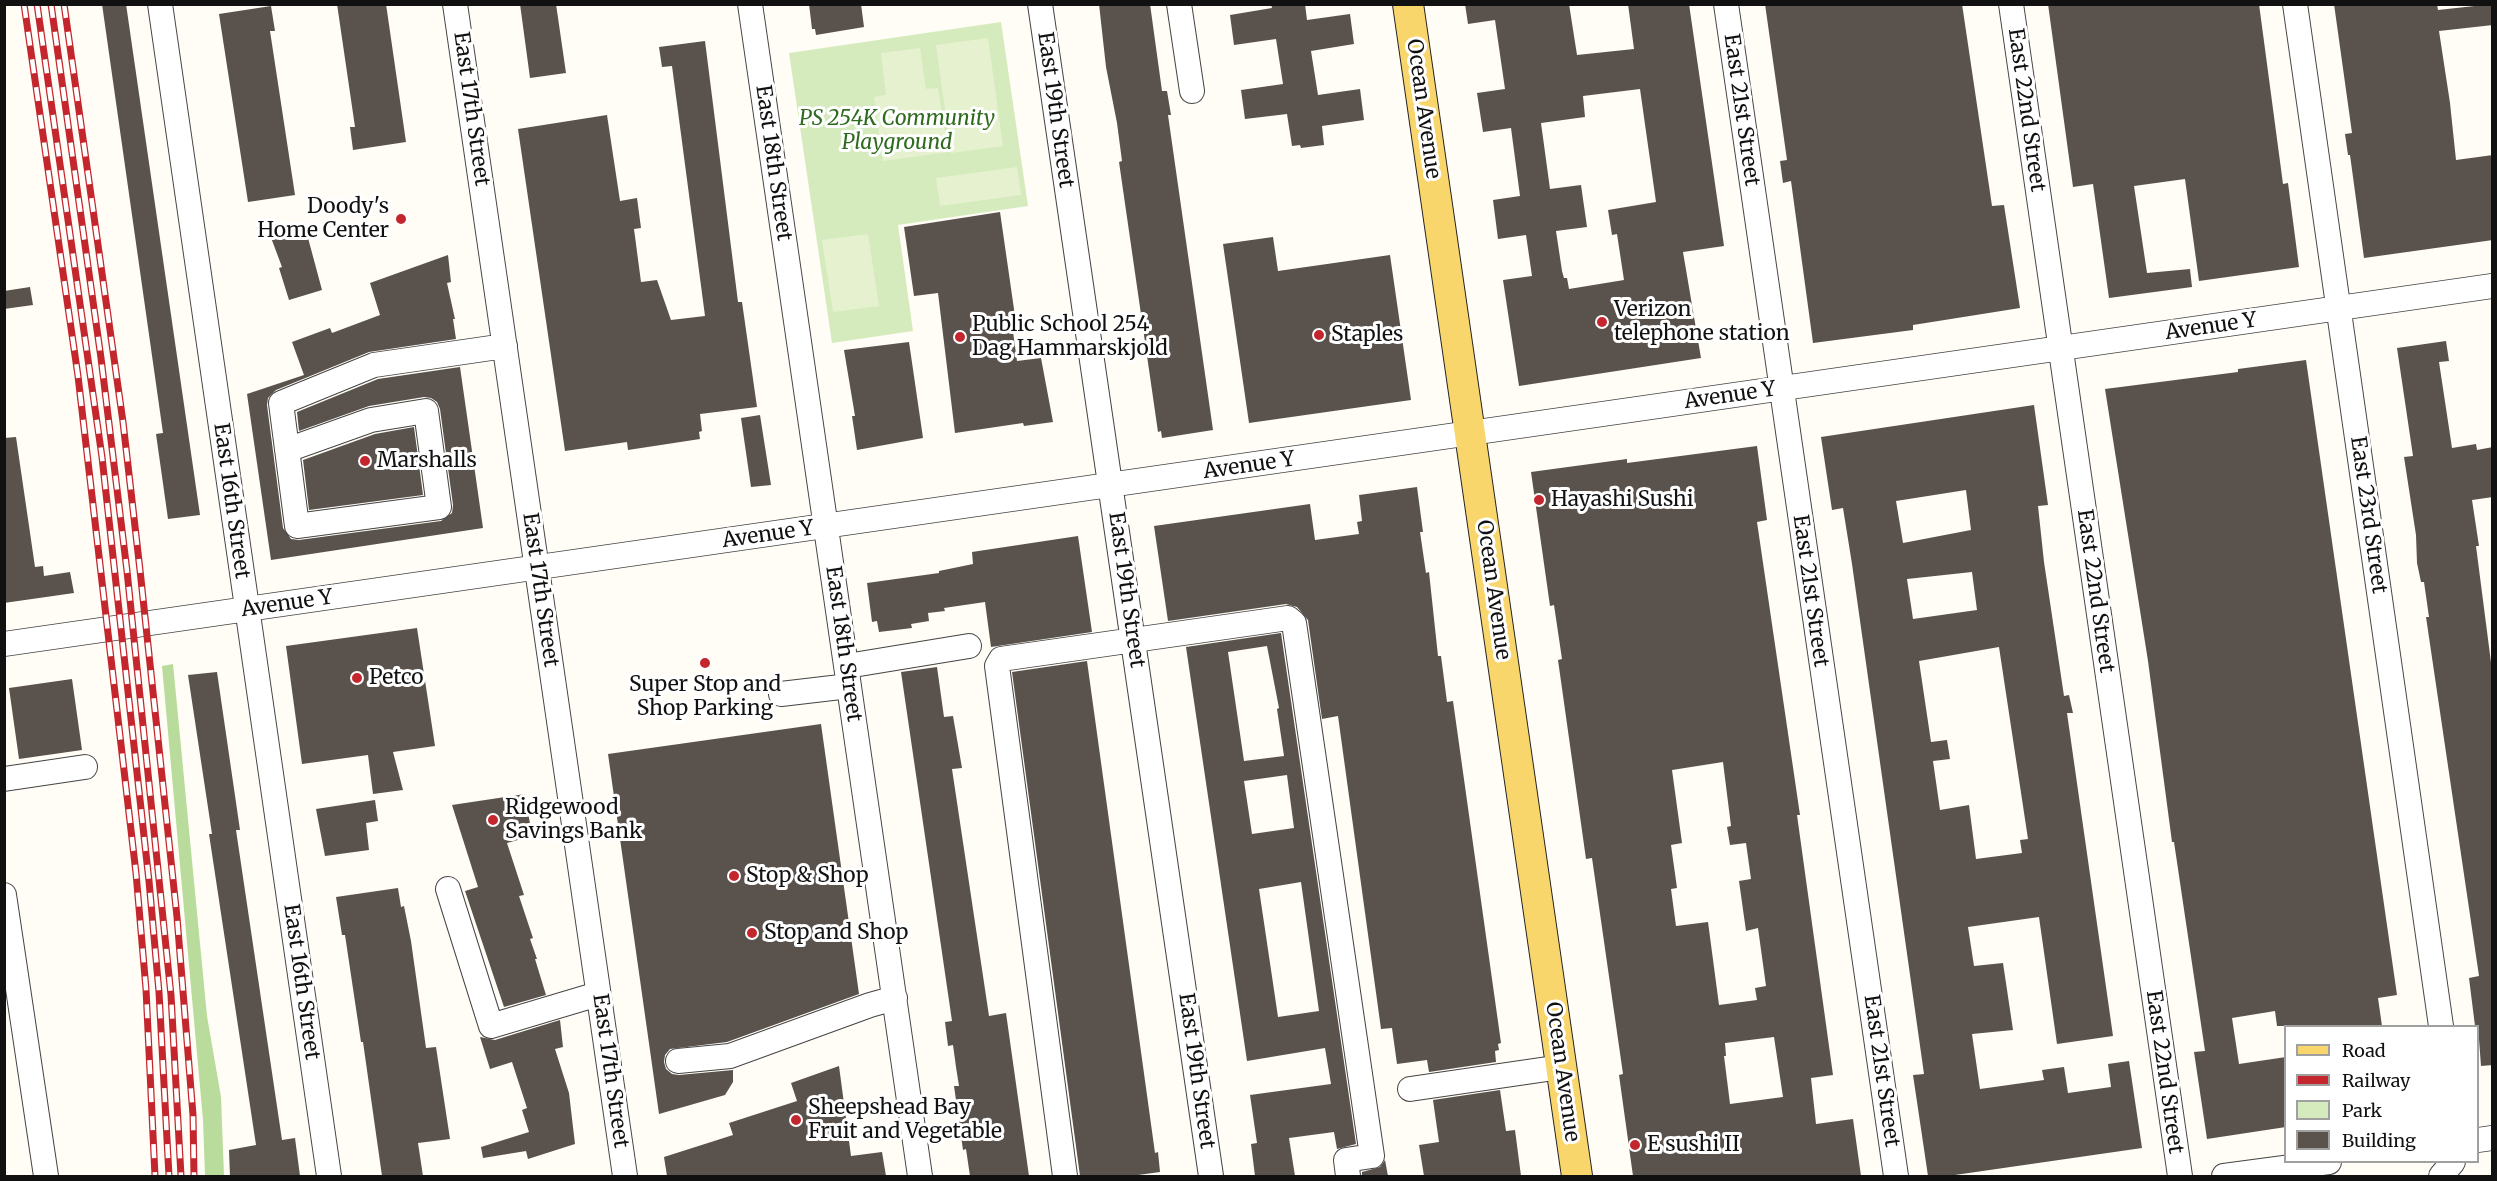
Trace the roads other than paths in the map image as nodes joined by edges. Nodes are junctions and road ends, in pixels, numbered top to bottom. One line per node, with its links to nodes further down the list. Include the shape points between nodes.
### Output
1 (160, 4): 21 (street, East 16th Street)
2 (455, 4): 13 (street, East 17th Street)
3 (750, 4): 19 (street, East 18th Street)
4 (1040, 4): 18 (street, East 19th Street)
5 (1179, 4): 10 (street)
6 (1408, 4): 16 (main road, Ocean Avenue)
7 (1726, 4): 15 (street, East 21st Street)
8 (2010, 4): 14 (street, East 22nd Street)
9 (2295, 4): 12 (street, East 23rd Street)
10 (1192, 91)
11 (2493, 286): 12 (street, Avenue Y)
12 (2339, 308): 14 (street, Avenue Y); 33 (street, East 23rd Street)
13 (505, 346): 17 (street, via 374,365 281,403); 20 (street, East 17th Street)
14 (2060, 349): 15 (street, Avenue Y); 48 (street, East 22nd Street)
15 (1781, 389): 16 (street, Avenue Y); 47 (street, East 21st Street)
16 (1470, 433): 18 (street, Avenue Y); 35 (main road, Ocean Avenue)
17 (287, 450): 17 (street, via 297,526 439,507 426,411 372,420)
18 (1110, 485): 19 (street, Avenue Y); 22 (street, East 19th Street)
19 (827, 526): 20 (street, Avenue Y); 25 (street, East 18th Street)
20 (537, 568): 21 (street, Avenue Y); 31 (street, East 17th Street)
21 (247, 610): 23 (street, Avenue Y); 40 (street, East 16th Street)
22 (1133, 640): 43 (street, via 1001,659 996,666); 44 (street, East 19th Street); 45 (street, via 1288,618 1294,623 1372,1156 1346,1160)
23 (4, 644)
24 (969, 645): 25 (street)
25 (848, 676): 26 (street); 32 (street, East 18th Street)
26 (781, 694)
27 (85, 767): 28 (street)
28 (4, 779)
29 (448, 889): 31 (street, via 491,1026)
30 (4, 895): 39 (street)
31 (598, 994): 41 (street, East 17th Street)
32 (895, 998): 34 (street, via 730,1056); 42 (street, East 18th Street)
33 (2441, 1025)
34 (678, 1061)
35 (1561, 1068): 36 (street); 46 (main road, Ocean Avenue)
36 (1410, 1089)
37 (2315, 1163): 49 (street)
38 (2451, 1163): 50 (street)
39 (46, 1176)
40 (329, 1176)
41 (625, 1176)
42 (920, 1176)
43 (1065, 1176)
44 (1211, 1176)
45 (1348, 1176)
46 (1577, 1176)
47 (1896, 1176)
48 (2180, 1176)
49 (2224, 1176)
50 (2441, 1176)

